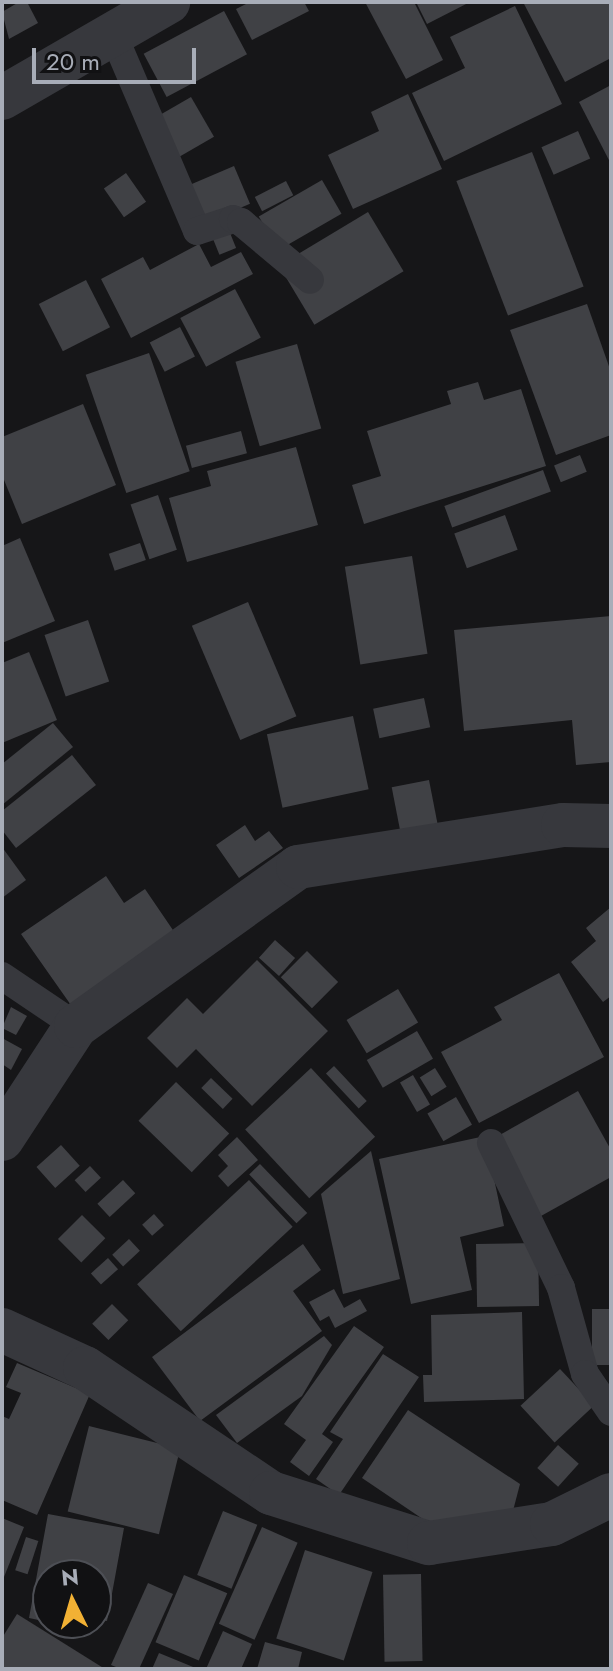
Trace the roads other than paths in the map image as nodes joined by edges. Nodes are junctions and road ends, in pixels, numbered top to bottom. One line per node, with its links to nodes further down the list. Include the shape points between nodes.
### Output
1 (168, 2): 2 (street)
2 (113, 34): 3 (street); 4 (lane, via 197,231 233,219 241,222)
3 (2, 98)
4 (310, 280)
5 (611, 826): 7 (street, via 563,825 298,867)
6 (2, 976): 7 (lane)
7 (76, 1026): 8 (street)
8 (2, 1139)
9 (491, 1143): 11 (lane, via 561,1288 585,1374)
10 (2, 1330): 12 (street, via 85,1368 271,1493 429,1543 552,1524)
11 (611, 1412)
12 (611, 1495)

